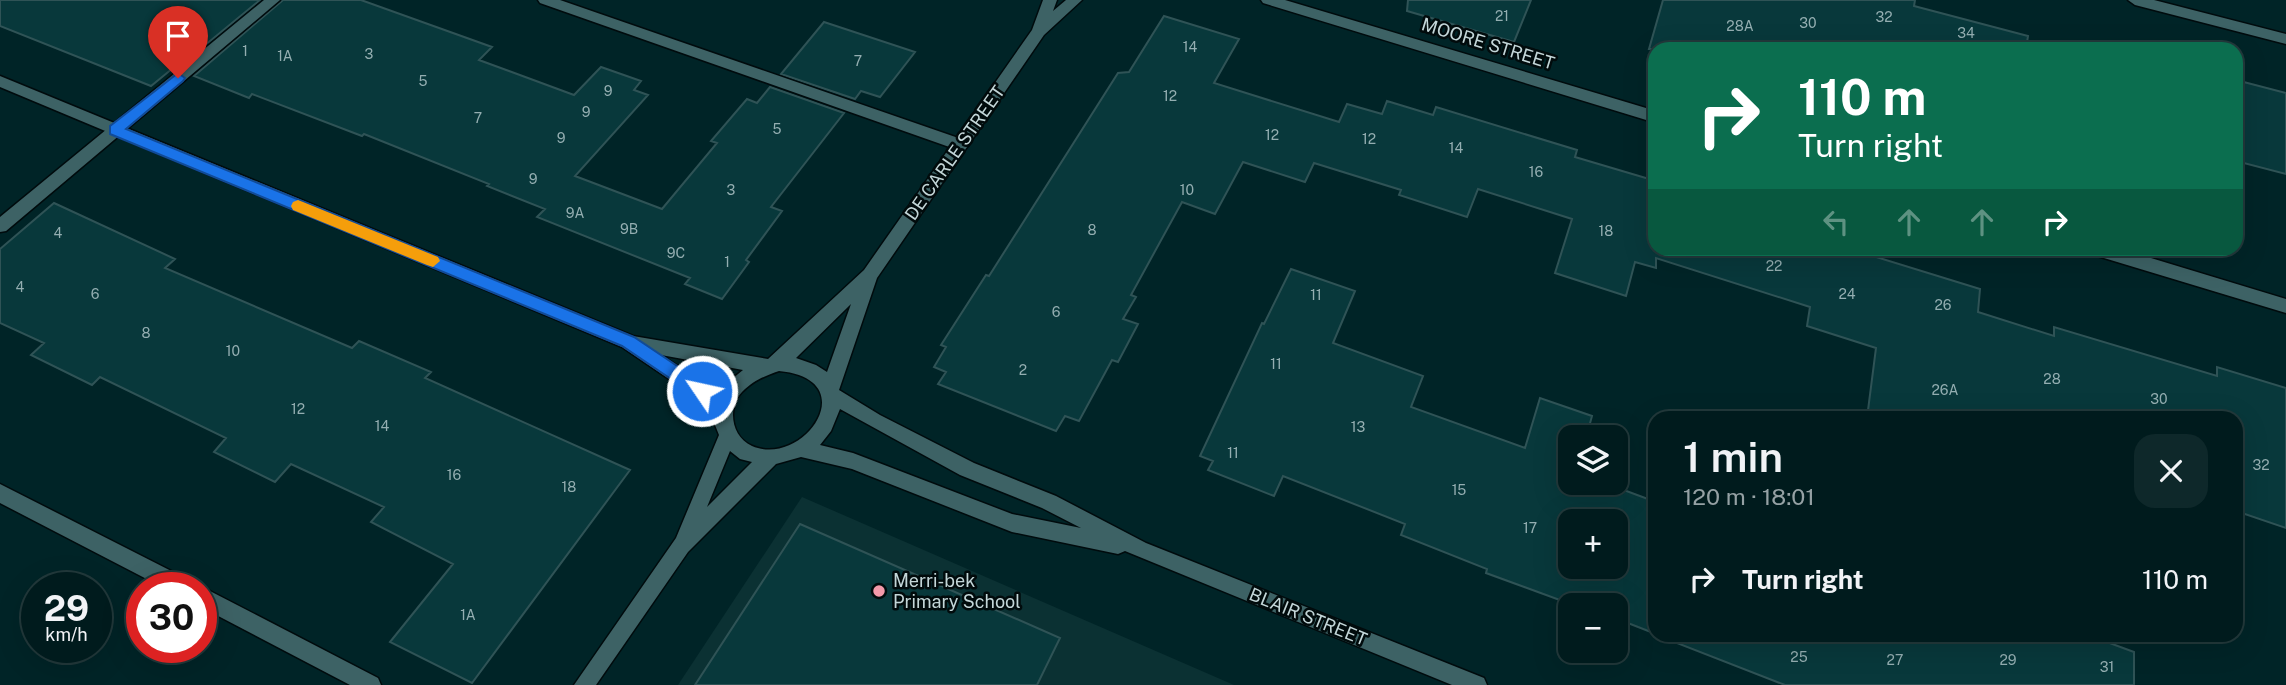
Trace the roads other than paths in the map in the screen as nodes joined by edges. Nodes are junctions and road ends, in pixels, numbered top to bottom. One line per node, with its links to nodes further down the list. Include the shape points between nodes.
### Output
1 (273, 0): 11 (street)
2 (545, 0): 12 (street)
3 (1049, 0): 7 (street, DE CARLE STREET)
4 (1075, 0): 7 (street, DE CARLE STREET)
5 (1268, 0): 10 (street, MOORE STREET)
6 (2135, 0): 8 (street)
7 (1039, 31): 12 (street, DE CARLE STREET)
8 (2286, 39)
9 (0, 81): 11 (street)
10 (1648, 115)
11 (115, 130): 13 (street); 17 (street)
12 (961, 145): 15 (street, DE CARLE STREET)
13 (0, 226)
14 (2120, 256): 16 (street)
15 (870, 275): 18 (street, DE CARLE STREET); 19 (street, DE CARLE STREET)
16 (2286, 306)
17 (628, 342): 18 (street); 20 (street)
18 (772, 365): 19 (street, via 811,369 823,377); 20 (street, via 739,382)
19 (831, 393): 22 (street, via 826,425); 26 (street, BLAIR STREET, via 956,463 1049,502)
20 (723, 406): 21 (street)
21 (727, 438): 23 (street, via 738,449); 25 (street)
22 (802, 449): 23 (street); 26 (street, BLAIR STREET, via 853,461 1012,523)
23 (770, 457): 25 (street)
24 (0, 493): 27 (street)
25 (681, 545): 30 (street)
26 (1139, 550): 31 (street, BLAIR STREET)
27 (153, 572)
28 (217, 605): 29 (street)
29 (371, 685)
30 (584, 685)
31 (1477, 685)

